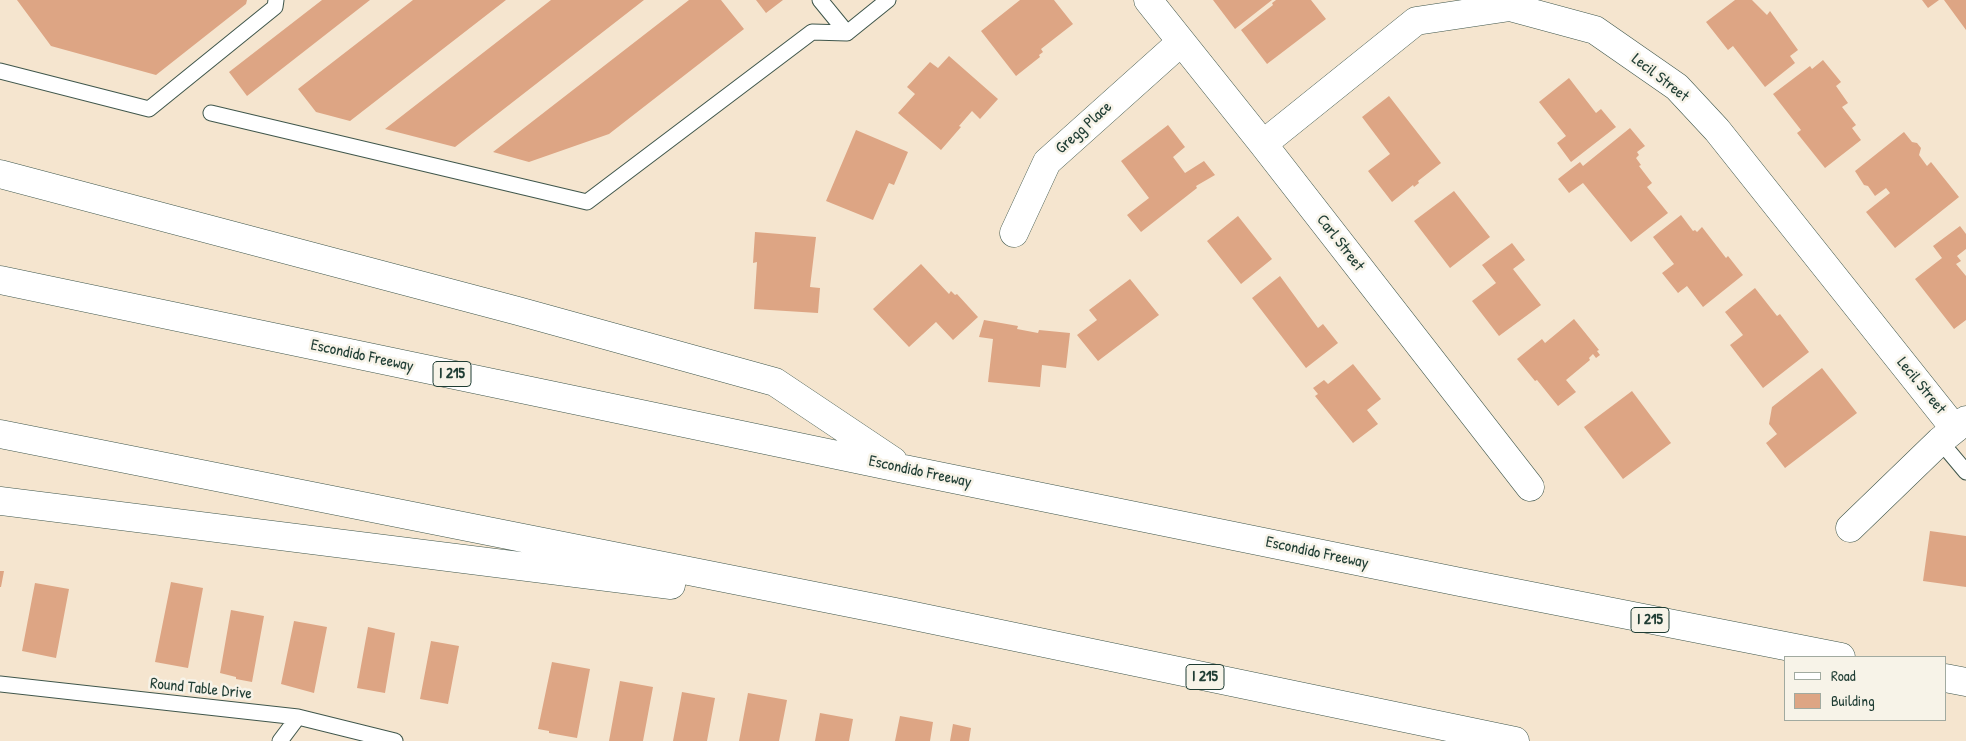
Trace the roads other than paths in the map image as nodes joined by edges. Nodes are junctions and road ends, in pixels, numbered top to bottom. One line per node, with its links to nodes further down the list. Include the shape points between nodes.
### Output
1 (276, 0): 7 (lane, via 275,7 149,109)
2 (820, 0): 5 (lane)
3 (888, 0): 5 (lane)
4 (1148, 0): 6 (main road, Carl Street)
5 (847, 33): 8 (lane, via 812,32 587,202)
6 (1181, 42): 9 (main road, Carl Street); 11 (main road, Gregg Place, via 1046,162)
7 (0, 71)
8 (211, 113)
9 (1263, 144): 13 (main road, Lecil Street, via 1416,21 1510,7 1595,30 1677,87 1717,130); 17 (main road, Carl Street)
10 (0, 174): 15 (main road, via 775,382)
11 (1014, 234)
12 (0, 280): 15 (main road, Escondido Freeway / I 215)
13 (1954, 430): 16 (lane); 19 (main road)
14 (0, 434): 20 (main road, I 215)
15 (904, 468): 21 (main road, Escondido Freeway / I 215)
16 (1966, 472)
17 (1530, 487)
18 (0, 501): 20 (main road)
19 (1850, 528)
20 (894, 612): 28 (main road, I 215)
21 (1836, 656)
22 (1946, 678): 23 (main road)
23 (1966, 682)
24 (0, 684): 25 (lane, Round Table Drive)
25 (298, 717): 26 (lane); 27 (lane, Round Table Drive)
26 (280, 741)
27 (395, 741)
28 (1515, 741)

